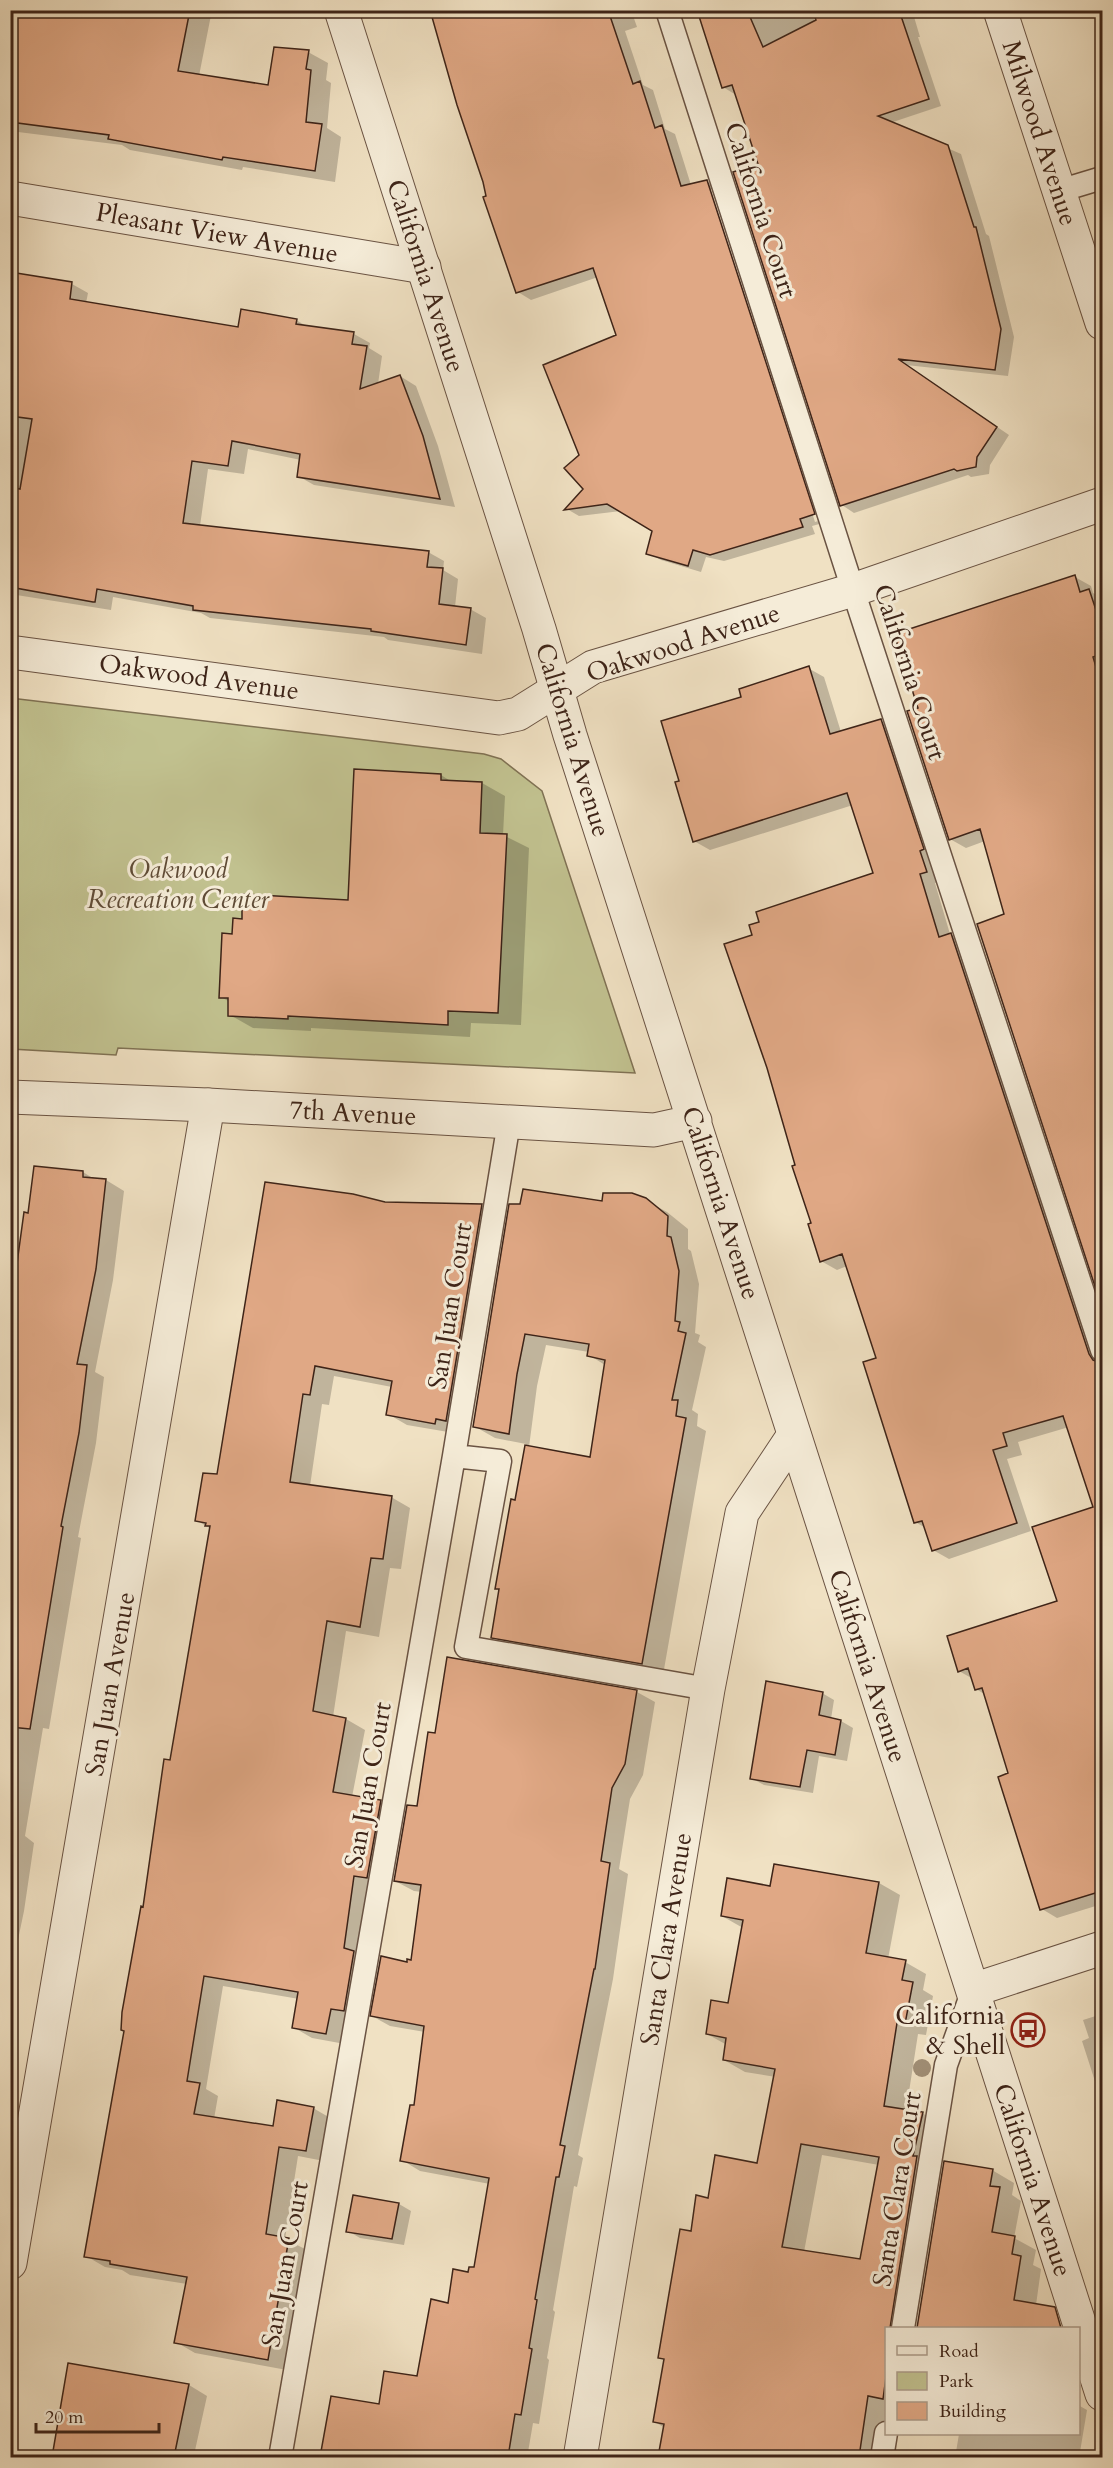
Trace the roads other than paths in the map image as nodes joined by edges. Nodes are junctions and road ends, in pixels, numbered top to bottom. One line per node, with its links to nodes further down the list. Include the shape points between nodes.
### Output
1 (341, 10): 7 (street, California Avenue)
2 (667, 10): 10 (lane, California Court)
3 (1000, 10): 5 (street, Milwood Avenue)
4 (1102, 178): 5 (lane)
5 (1059, 191): 8 (street, Milwood Avenue)
6 (10, 198): 7 (street, Pleasant View Avenue)
7 (424, 267): 12 (street, California Avenue)
8 (1102, 323)
9 (1102, 504): 10 (street, Oakwood Avenue)
10 (853, 590): 12 (street, Oakwood Avenue, via 593,667); 17 (lane, California Court)
11 (10, 652): 12 (street, Oakwood Avenue, via 499,718 518,714)
12 (556, 688): 15 (street, California Avenue)
13 (10, 1097): 14 (street, 7th Avenue)
14 (208, 1105): 16 (street, 7th Avenue); 23 (street, San Juan Avenue)
15 (695, 1121): 16 (street, 7th Avenue, via 654,1130); 18 (street, California Avenue)
16 (509, 1122): 19 (lane, San Juan Court)
17 (1102, 1350)
18 (794, 1435): 20 (street, Santa Clara Avenue, via 742,1513); 22 (street, California Avenue)
19 (454, 1456): 20 (lane, via 500,1461 466,1647); 27 (lane, San Juan Court)
20 (708, 1689): 28 (street, Santa Clara Avenue)
21 (1102, 1948): 22 (street)
22 (973, 1990): 24 (lane, Santa Clara Court, via 946,2065); 25 (street, California Avenue)
23 (10, 2263)
24 (903, 2327)
25 (1102, 2394)
26 (886, 2435): 29 (lane)
27 (280, 2457)
28 (580, 2457)
29 (882, 2457)

